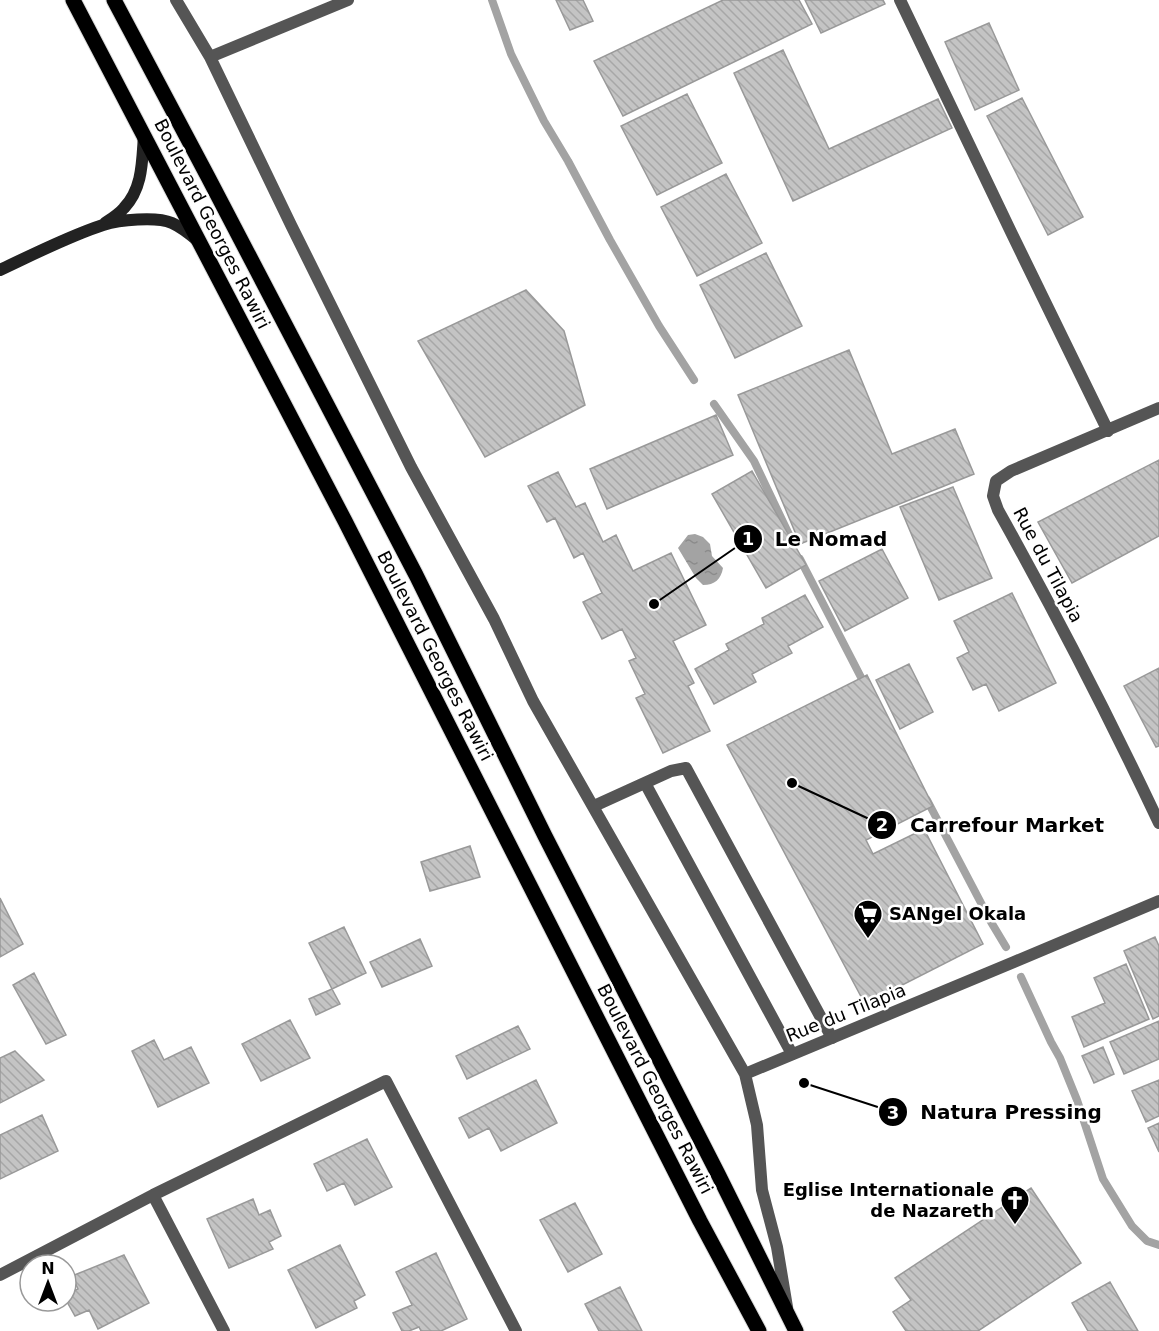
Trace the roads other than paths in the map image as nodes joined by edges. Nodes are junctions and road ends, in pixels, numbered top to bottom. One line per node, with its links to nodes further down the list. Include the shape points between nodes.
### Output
1 (73, 0): 7 (main road, Boulevard Georges Rawiri)
2 (114, 0): 22 (main road, Boulevard Georges Rawiri, via 410,565)
3 (176, 0): 6 (street)
4 (348, 0): 6 (street)
5 (900, 0): 12 (street)
6 (210, 57): 14 (street, via 411,467 494,619 533,701)
7 (144, 135): 8 (main road, via 139,185 124,208); 9 (main road, Boulevard Georges Rawiri)
8 (104, 224): 9 (main road, via 160,220); 10 (main road)
9 (199, 242): 25 (main road, Boulevard Georges Rawiri)
10 (0, 270)
11 (1159, 408): 12 (street, Rue du Tilapia)
12 (1108, 431): 15 (street, Rue du Tilapia, via 1011,471 996,481 993,496)
13 (645, 783): 14 (street); 17 (street, via 686,768); 18 (street)
14 (594, 806): 19 (street)
15 (1159, 823)
16 (1159, 901): 17 (street, Rue du Tilapia)
17 (832, 1038): 18 (street, Rue du Tilapia)
18 (792, 1054): 19 (street, Rue du Tilapia)
19 (745, 1074): 22 (street, via 757,1125 762,1190)
20 (153, 1195): 21 (street); 23 (street); 24 (street, via 386,1081)
21 (0, 1275)
22 (792, 1325)
23 (224, 1331)
24 (516, 1331)
25 (759, 1331)

